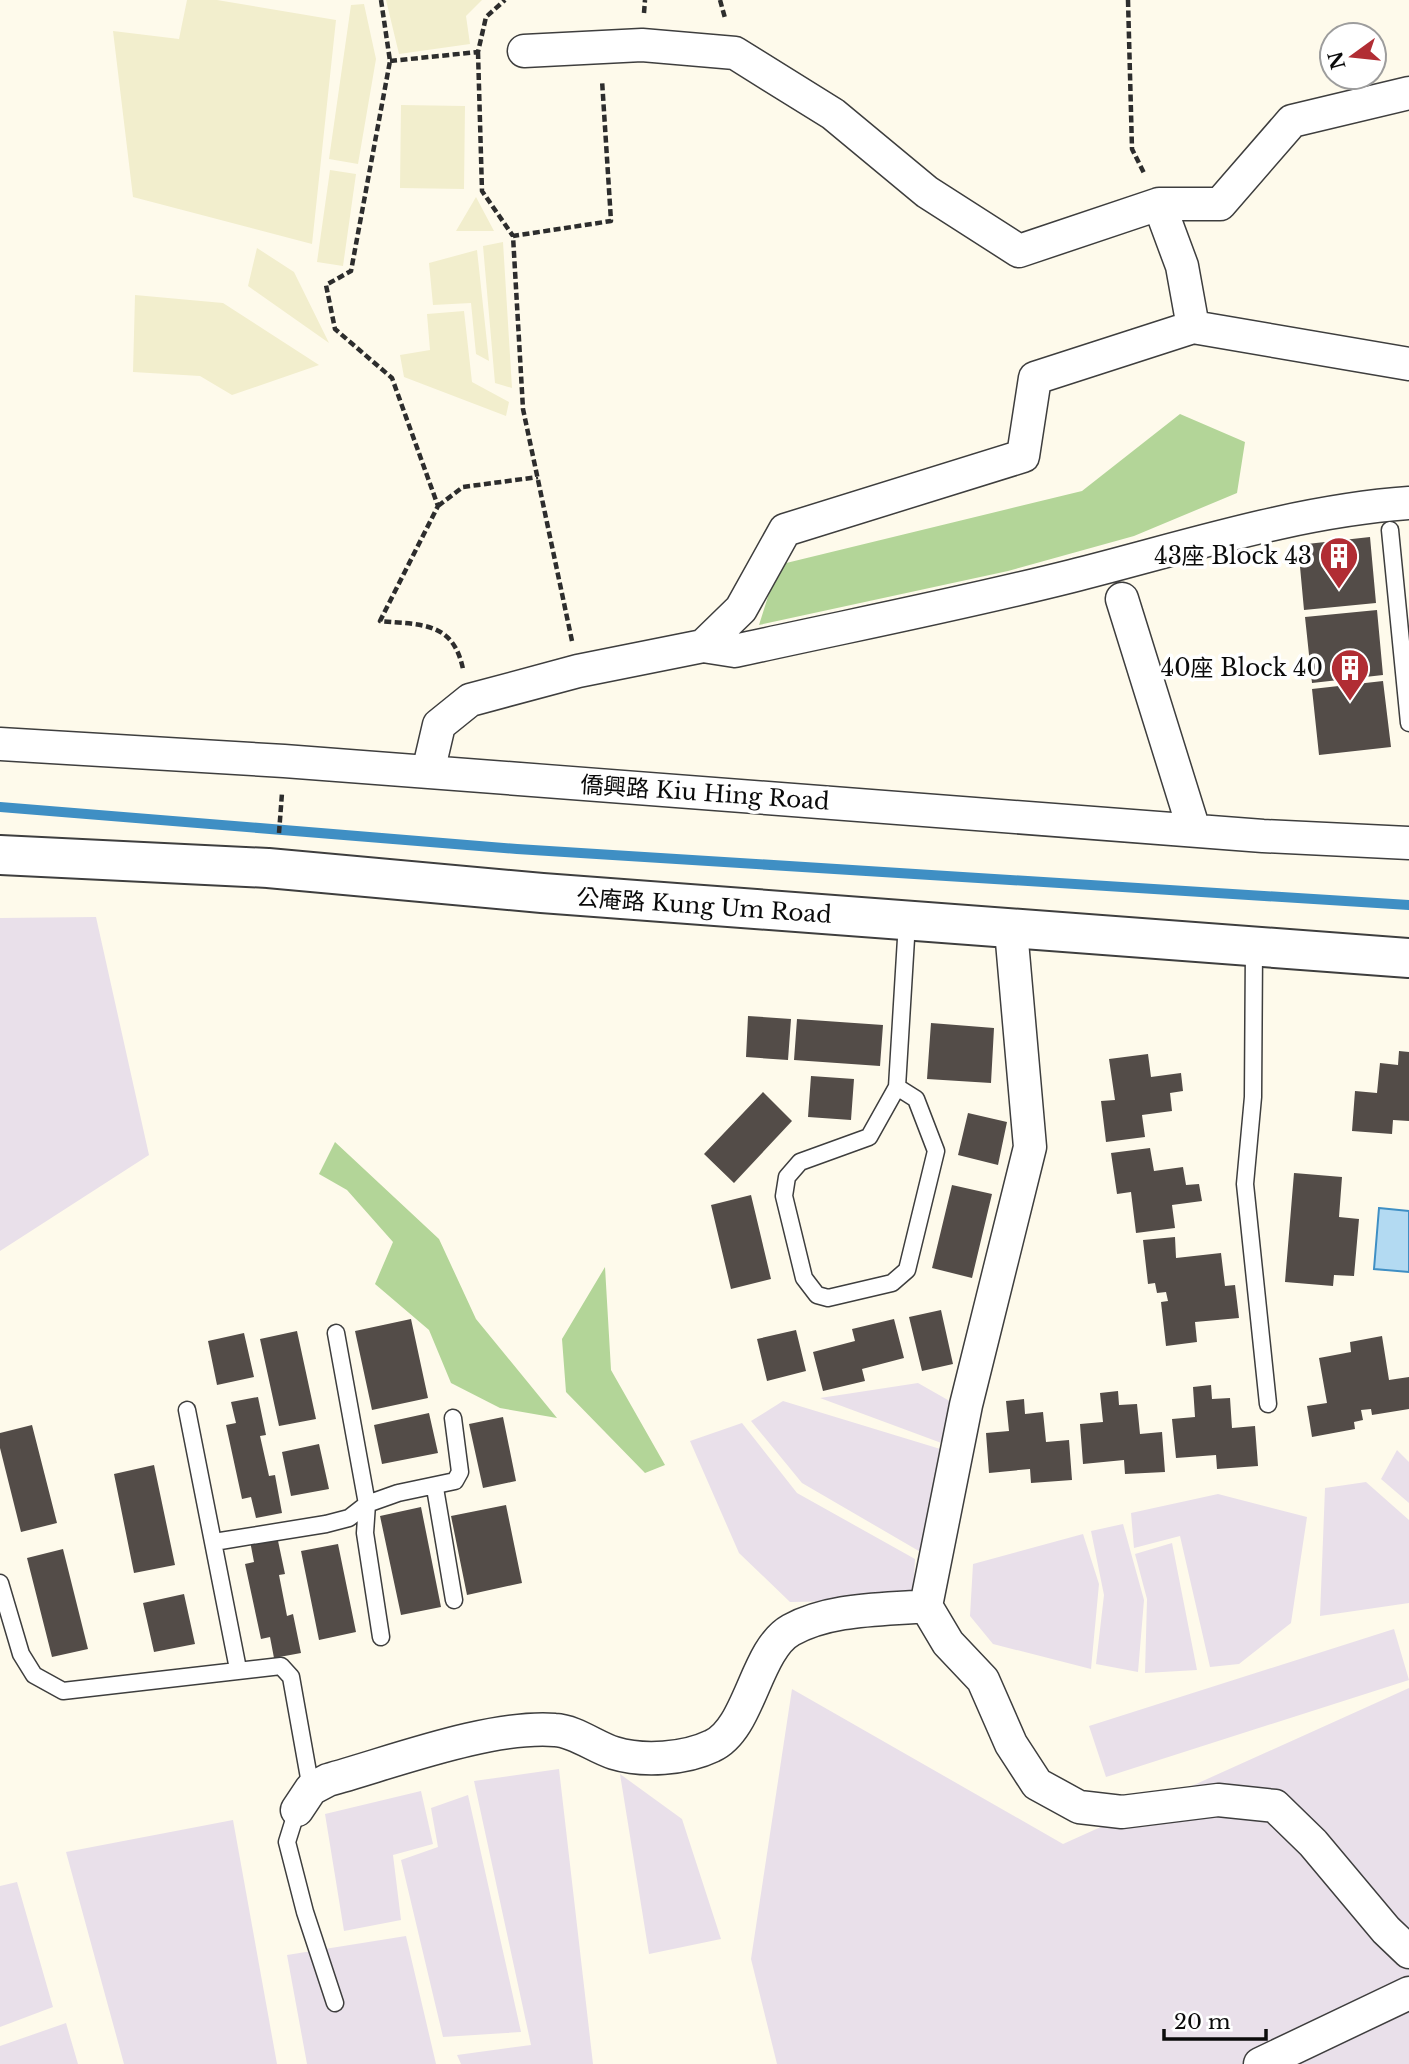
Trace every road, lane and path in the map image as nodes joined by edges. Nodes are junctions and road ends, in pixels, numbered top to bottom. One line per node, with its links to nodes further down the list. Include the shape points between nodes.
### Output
1 (381, 0): 7 (path)
2 (505, 0): 6 (path, via 486,17)
3 (1128, 0): 9 (path, via 1132,149)
4 (600, 47): 5 (street); 9 (street, via 642,45 735,53 833,114 927,192 1019,251); 10 (path, via 611,221)
5 (524, 51)
6 (478, 52): 7 (path); 10 (path, via 482,191)
7 (390, 61): 15 (path, via 351,271 326,285 335,329 392,378)
8 (1409, 93): 9 (street, via 1292,121 1220,204)
9 (1160, 204): 11 (street, via 1182,266)
10 (513, 236): 13 (path, via 523,409)
11 (1193, 327): 12 (street); 18 (street, via 1035,379 1023,456 785,530 741,609)
12 (1409, 364)
13 (539, 477): 15 (path, via 463,487); 19 (path)
14 (1409, 503): 18 (street, via 1276,524 1068,577 736,651)
15 (438, 506): 20 (path, via 380,621 432,625 459,648)
16 (1390, 530): 21 (lane)
17 (1122, 599): 25 (street)
18 (703, 646): 19 (street)
19 (578, 671): 20 (street)
20 (470, 700): 23 (street, via 439,725)
21 (1409, 723)
22 (0, 744): 23 (street, 僑興路 Kiu Hing Road)
23 (428, 772): 25 (street, 僑興路 Kiu Hing Road)
24 (283, 785): 26 (path)
25 (1194, 830): 27 (street, 僑興路 Kiu Hing Road)
26 (278, 835)
27 (1409, 844)
28 (0, 855): 29 (street, 公庵路 Kung Um Road, via 276,868)
29 (907, 922): 30 (street, 公庵路 Kung Um Road); 33 (lane)
30 (1011, 929): 31 (street, 公庵路 Kung Um Road); 43 (street, via 1030,1147 966,1405)
31 (1254, 948): 32 (street, 公庵路 Kung Um Road); 35 (lane, via 1253,1097 1245,1184)
32 (1409, 958)
33 (897, 1087): 33 (lane, via 916,1099 936,1152 907,1270 892,1283 828,1298 817,1295 804,1278 784,1196 787,1177 800,1162 869,1137)
34 (336, 1333): 39 (lane)
35 (1268, 1404)
36 (187, 1410): 40 (lane)
37 (453, 1418): 38 (lane, via 460,1472 455,1482)
38 (435, 1488): 39 (lane, via 398,1493); 42 (lane)
39 (367, 1504): 40 (lane, via 349,1517 326,1524); 44 (lane, via 365,1533)
40 (214, 1542): 45 (lane)
41 (0, 1583): 45 (lane, via 22,1654 34,1675 63,1691 107,1689)
42 (454, 1600)
43 (926, 1606): 46 (street, via 818,1617 788,1631 767,1657 740,1717 715,1745 673,1758 616,1754 557,1730 499,1733 328,1780); 47 (street, via 948,1643 983,1680 1011,1744 1037,1784 1079,1807 1122,1812 1218,1800 1275,1806)
44 (381, 1637)
45 (238, 1669): 46 (lane, via 281,1667 291,1677)
46 (304, 1799): 49 (lane, via 287,1842)
47 (1409, 1952)
48 (1409, 1993): 50 (street)
49 (335, 2003)
50 (1260, 2064)

